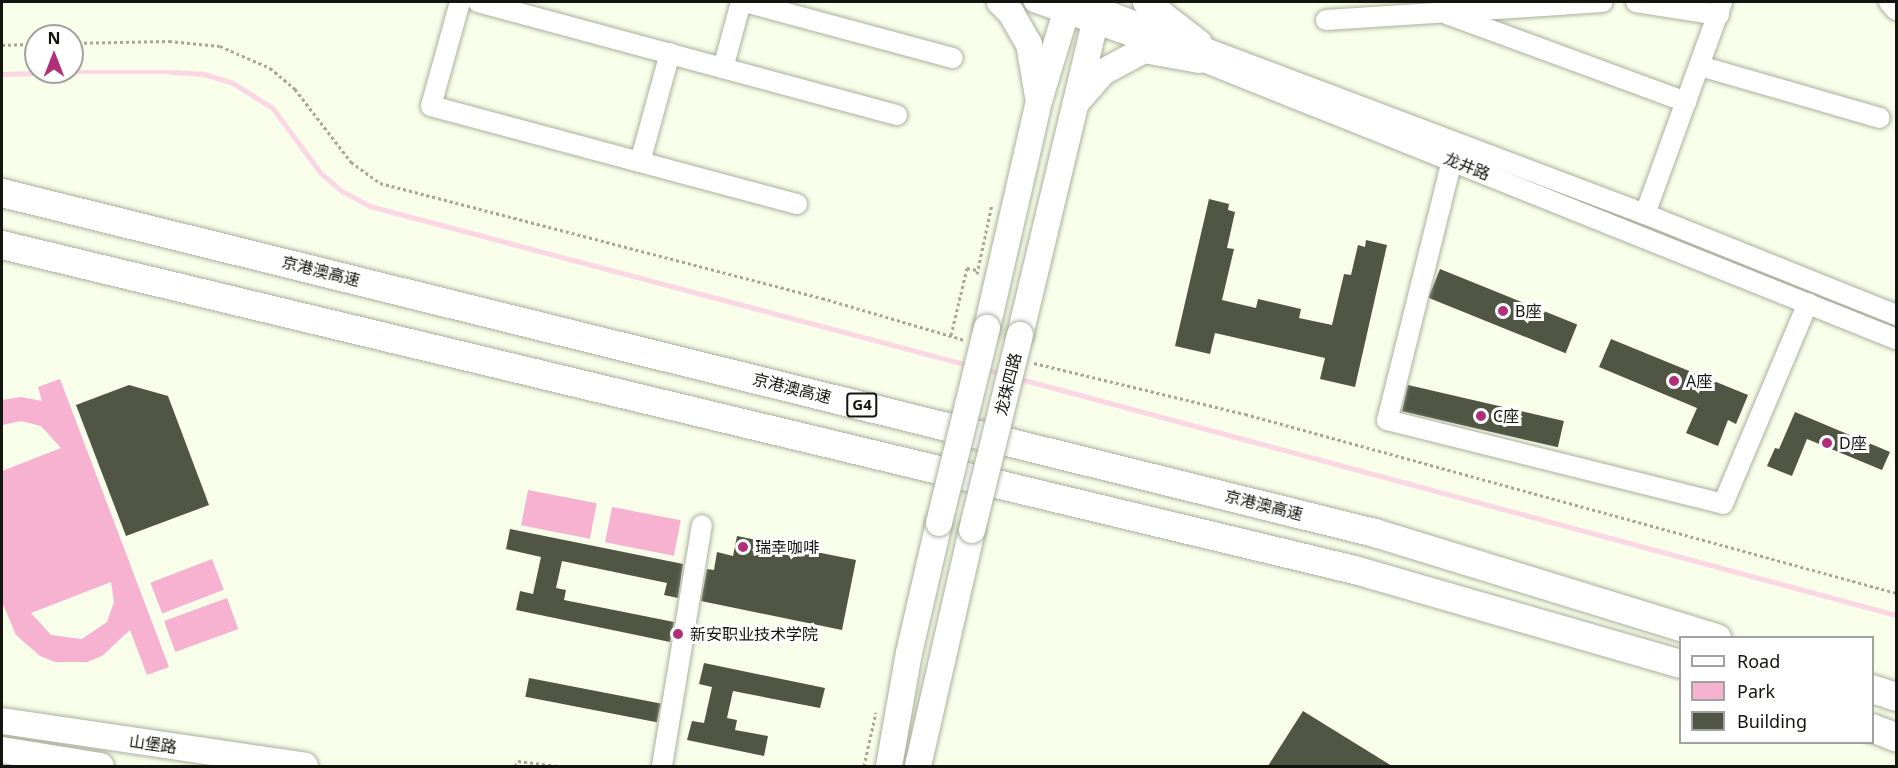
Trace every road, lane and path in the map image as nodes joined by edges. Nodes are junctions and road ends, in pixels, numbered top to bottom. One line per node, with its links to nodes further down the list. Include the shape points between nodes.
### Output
1 (460, 2): 28 (street, via 431,106)
2 (478, 2): 18 (street)
3 (743, 2): 19 (street); 21 (street)
4 (1000, 2): 22 (main road, via 1029,44)
5 (1034, 2): 10 (street, 龙井路)
6 (1146, 2): 17 (main road)
7 (1602, 2): 13 (street)
8 (1636, 2): 11 (street)
9 (1889, 2): 12 (street)
10 (1085, 8): 17 (street, 龙井路); 22 (main road, 龙珠四路); 25 (main road, 龙珠四路)
11 (1720, 8): 20 (street)
12 (1896, 10)
13 (1440, 12): 14 (street); 23 (street)
14 (1326, 20)
15 (24, 44): 16 (path)
16 (2, 45)
17 (1199, 51): 25 (main road, via 1144,50 1121,60 1088,86); 27 (street, 龙井路); 32 (street, 龙井路)
18 (669, 53): 21 (street); 28 (street)
19 (953, 58)
20 (1700, 66): 23 (street); 26 (street)
21 (723, 68): 24 (street)
22 (1039, 101): 49 (main road, 龙珠四路, bridge, via 909,653)
23 (1686, 102): 32 (street)
24 (897, 115)
25 (1071, 117): 55 (main road, 龙珠四路, bridge)
26 (1880, 118)
27 (1452, 160): 36 (street, 龙井路); 36 (street, via 1387,420 1724,504)
28 (640, 162): 31 (street)
29 (2, 176): 35 (highway, via 297,248)
30 (2, 193): 35 (highway, 京港澳高速 / G4)
31 (797, 204)
32 (1645, 214): 37 (street, 龙井路)
33 (2, 245): 42 (highway, via 1355,570)
34 (977, 270): 38 (path, via 967,268)
35 (360, 280): 41 (highway, 京港澳高速 / G4, via 1375,533)
36 (1808, 303): 39 (street, 龙井路)
37 (1896, 315)
38 (951, 335)
39 (1896, 339)
40 (702, 525): 54 (street)
41 (1710, 636)
42 (1679, 664)
43 (1874, 690): 44 (highway)
44 (1896, 697)
45 (2, 722): 51 (main road, 山堡路)
46 (1874, 729): 47 (highway)
47 (1896, 737)
48 (2, 750): 50 (main road)
49 (889, 760)
50 (101, 766)
51 (305, 766)
52 (514, 766): 53 (path, via 518,761)
53 (558, 766)
54 (662, 766)
55 (918, 766)

